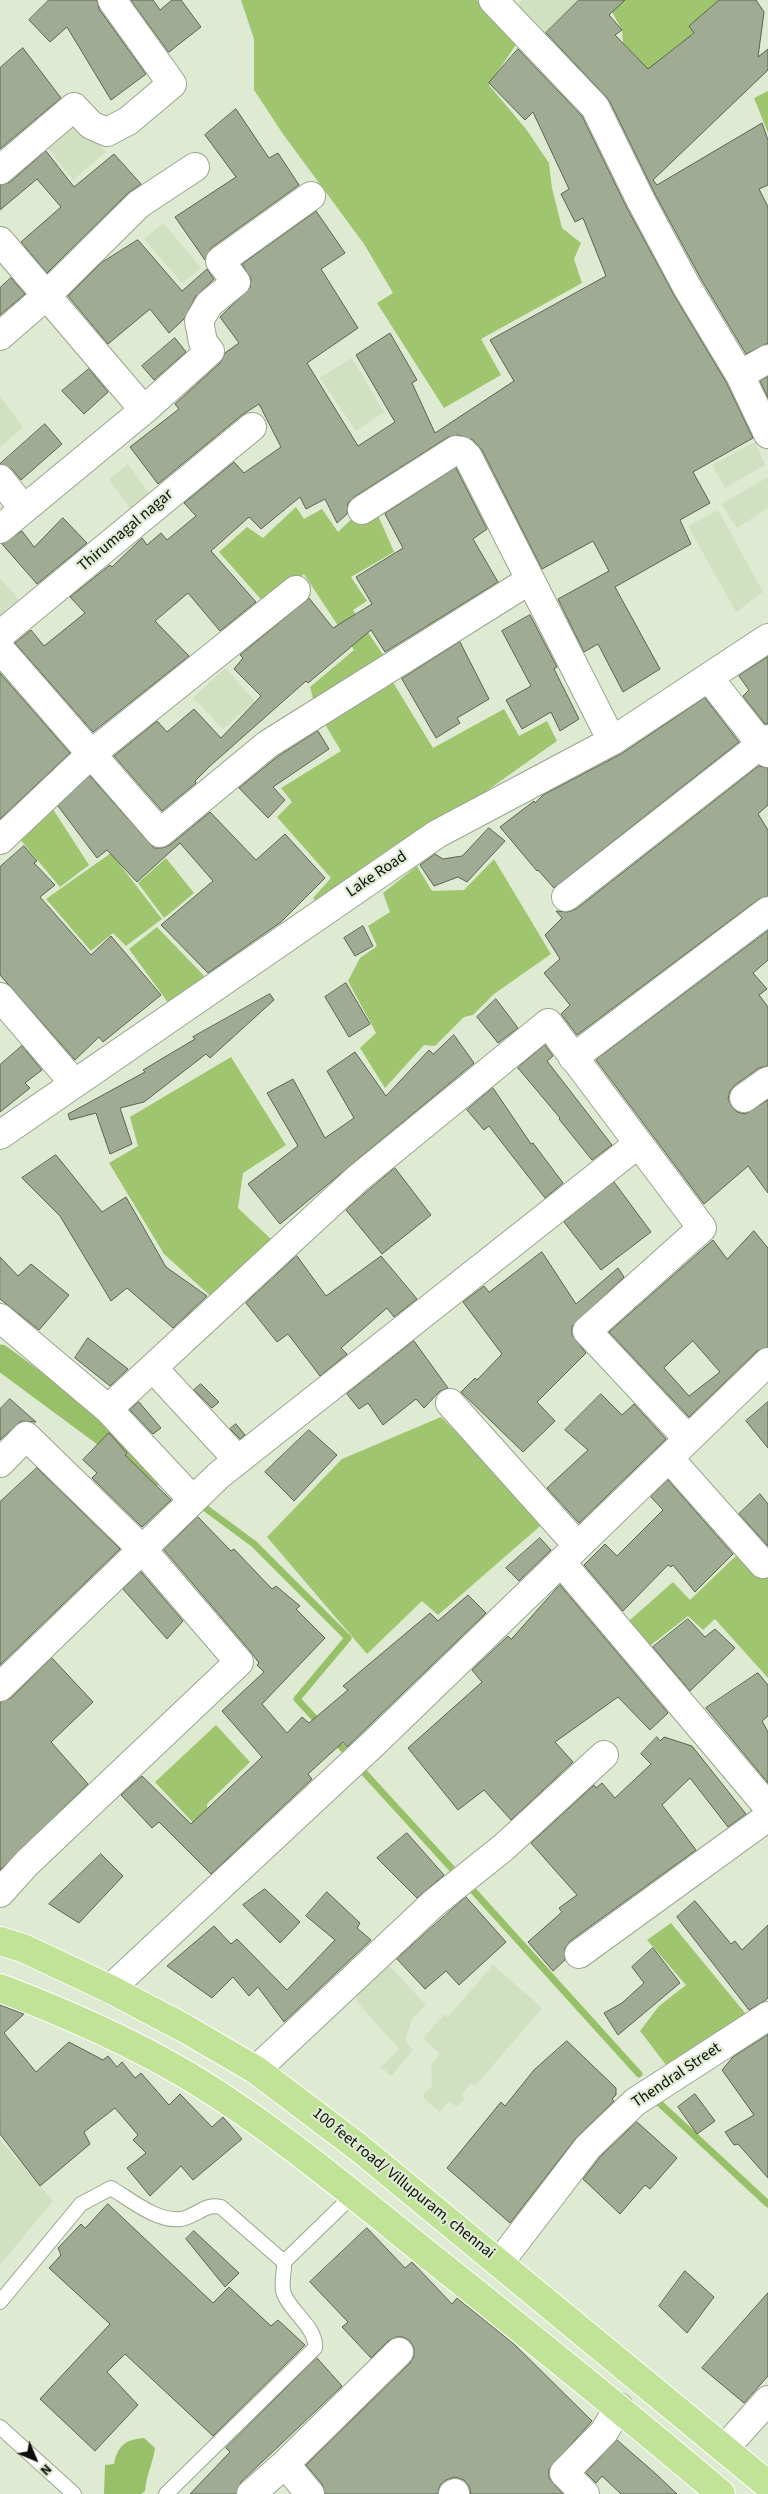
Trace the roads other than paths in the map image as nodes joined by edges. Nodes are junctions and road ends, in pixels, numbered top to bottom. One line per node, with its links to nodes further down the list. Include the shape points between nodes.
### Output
1 (112, 0): 4 (street, via 172,84 128,121 107,132 91,125 74,107)
2 (505, 4): 10 (street, via 595,107 645,210)
3 (195, 167): 7 (street, via 139,204)
4 (0, 170)
5 (311, 196): 11 (street, via 220,261 236,282 209,304 199,321 203,342 210,351)
6 (0, 242): 7 (street)
7 (46, 296): 8 (street); 11 (street)
8 (0, 336)
9 (768, 359): 10 (street)
10 (740, 375): 13 (street)
11 (144, 410): 15 (street)
12 (252, 427): 20 (street, Thirumagal nagar)
13 (768, 434)
14 (0, 479): 15 (street)
15 (24, 509): 17 (street)
16 (362, 510): 18 (street, via 456,450 462,451 468,457)
17 (0, 530)
18 (530, 580): 24 (street); 26 (street, via 268,744 160,833)
19 (296, 590): 26 (street)
20 (0, 635)
21 (768, 638): 23 (street, Lake Road)
22 (0, 650): 26 (street)
23 (709, 678): 24 (street, Lake Road); 25 (street)
24 (612, 741): 33 (street, Lake Road, via 437,834)
25 (766, 745): 28 (street)
26 (90, 755): 27 (street)
27 (0, 840)
28 (566, 897)
29 (768, 911): 31 (street)
30 (0, 997): 33 (street)
31 (574, 1058): 36 (street); 39 (street, via 548,1023 357,1179)
32 (768, 1081): 34 (street)
33 (74, 1084): 35 (street, Lake Road)
34 (744, 1098)
35 (0, 1135)
36 (638, 1144): 42 (street, via 702,1228 587,1331); 43 (street)
37 (0, 1318): 41 (street)
38 (768, 1362): 42 (street)
39 (153, 1368): 41 (street); 43 (street)
40 (450, 1403): 47 (street)
41 (108, 1410): 45 (street)
42 (679, 1449): 47 (street); 48 (street)
43 (238, 1460): 45 (street)
44 (0, 1462): 46 (street, via 26,1436)
45 (193, 1500): 46 (street)
46 (142, 1550): 49 (street); 53 (street, via 239,1662)
47 (569, 1554): 51 (street); 57 (street, via 367,1750)
48 (763, 1564)
49 (0, 1687)
50 (604, 1755): 59 (street, via 504,1847 434,1903)
51 (768, 1807)
52 (768, 1817): 55 (street)
53 (0, 1892)
54 (0, 1941): 57 (highway, 100 feet road/ Villupuram, chennai, via 23,1948)
55 (579, 1954)
56 (0, 1988): 60 (highway, via 112,2036 185,2074 248,2115)
57 (110, 1989): 59 (highway, 100 feet road/ Villupuram, chennai)
58 (768, 2016): 62 (street, Thendral Street, via 635,2102 588,2147)
59 (256, 2070): 62 (highway, 100 feet road/ Villupuram, chennai, via 358,2147)
60 (353, 2195): 61 (lane); 66 (highway)
61 (284, 2262): 63 (lane, via 221,2207 212,2205 182,2219 163,2218 111,2188 81,2204); 72 (lane, via 284,2296 313,2336 315,2348)
62 (500, 2262): 68 (highway, 100 feet road/ Villupuram, chennai)
63 (0, 2302)
64 (399, 2352): 69 (street)
65 (768, 2400): 68 (street)
66 (619, 2407): 75 (street, via 604,2432 564,2473); 76 (highway)
67 (0, 2427): 71 (lane)
68 (725, 2448): 70 (highway, 100 feet road/ Villupuram, chennai)
69 (285, 2464): 73 (street); 74 (street)
70 (768, 2485)
71 (74, 2494)
72 (166, 2494)
73 (251, 2494)
74 (310, 2494)
75 (585, 2494)
76 (721, 2494)

